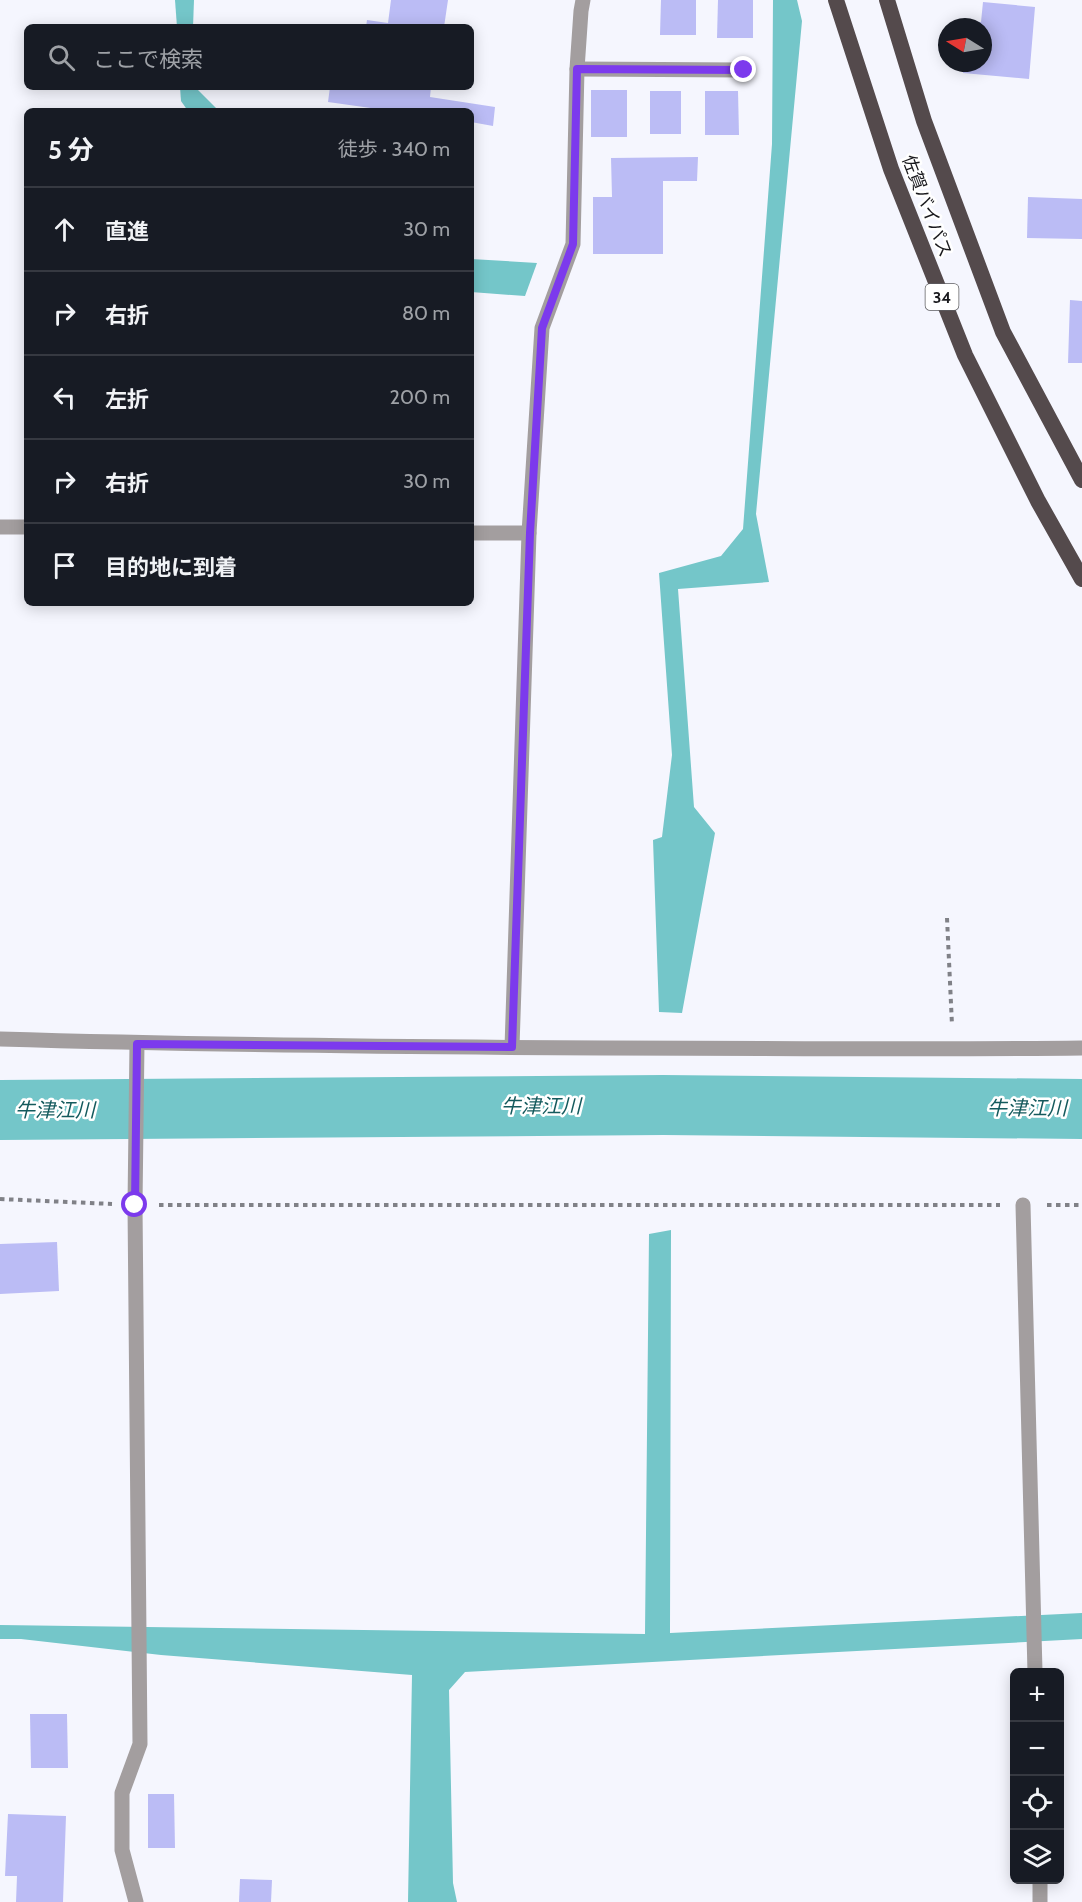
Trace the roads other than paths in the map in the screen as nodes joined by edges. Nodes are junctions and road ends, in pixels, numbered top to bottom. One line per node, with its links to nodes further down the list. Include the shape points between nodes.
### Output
1 (583, 0): 4 (street)
2 (836, 0): 11 (highway, 佐賀バイパス / 34, via 891,169 965,355)
3 (887, 0): 6 (highway, 佐賀バイパス / 34, via 924,121 1003,333)
4 (577, 69): 5 (street); 10 (street, via 573,244 542,328)
5 (744, 70)
6 (1082, 480)
7 (0, 527): 8 (street)
8 (24, 527)
9 (474, 532): 10 (street)
10 (530, 533): 14 (street)
11 (1082, 579)
12 (0, 1039): 13 (street)
13 (137, 1044): 14 (street); 19 (street, via 140,1744 122,1793 122,1850)
14 (512, 1047): 15 (street)
15 (1082, 1048)
16 (1023, 1205): 17 (street)
17 (1035, 1668)
18 (1040, 1884): 20 (street)
19 (136, 1902)
20 (1040, 1902)

